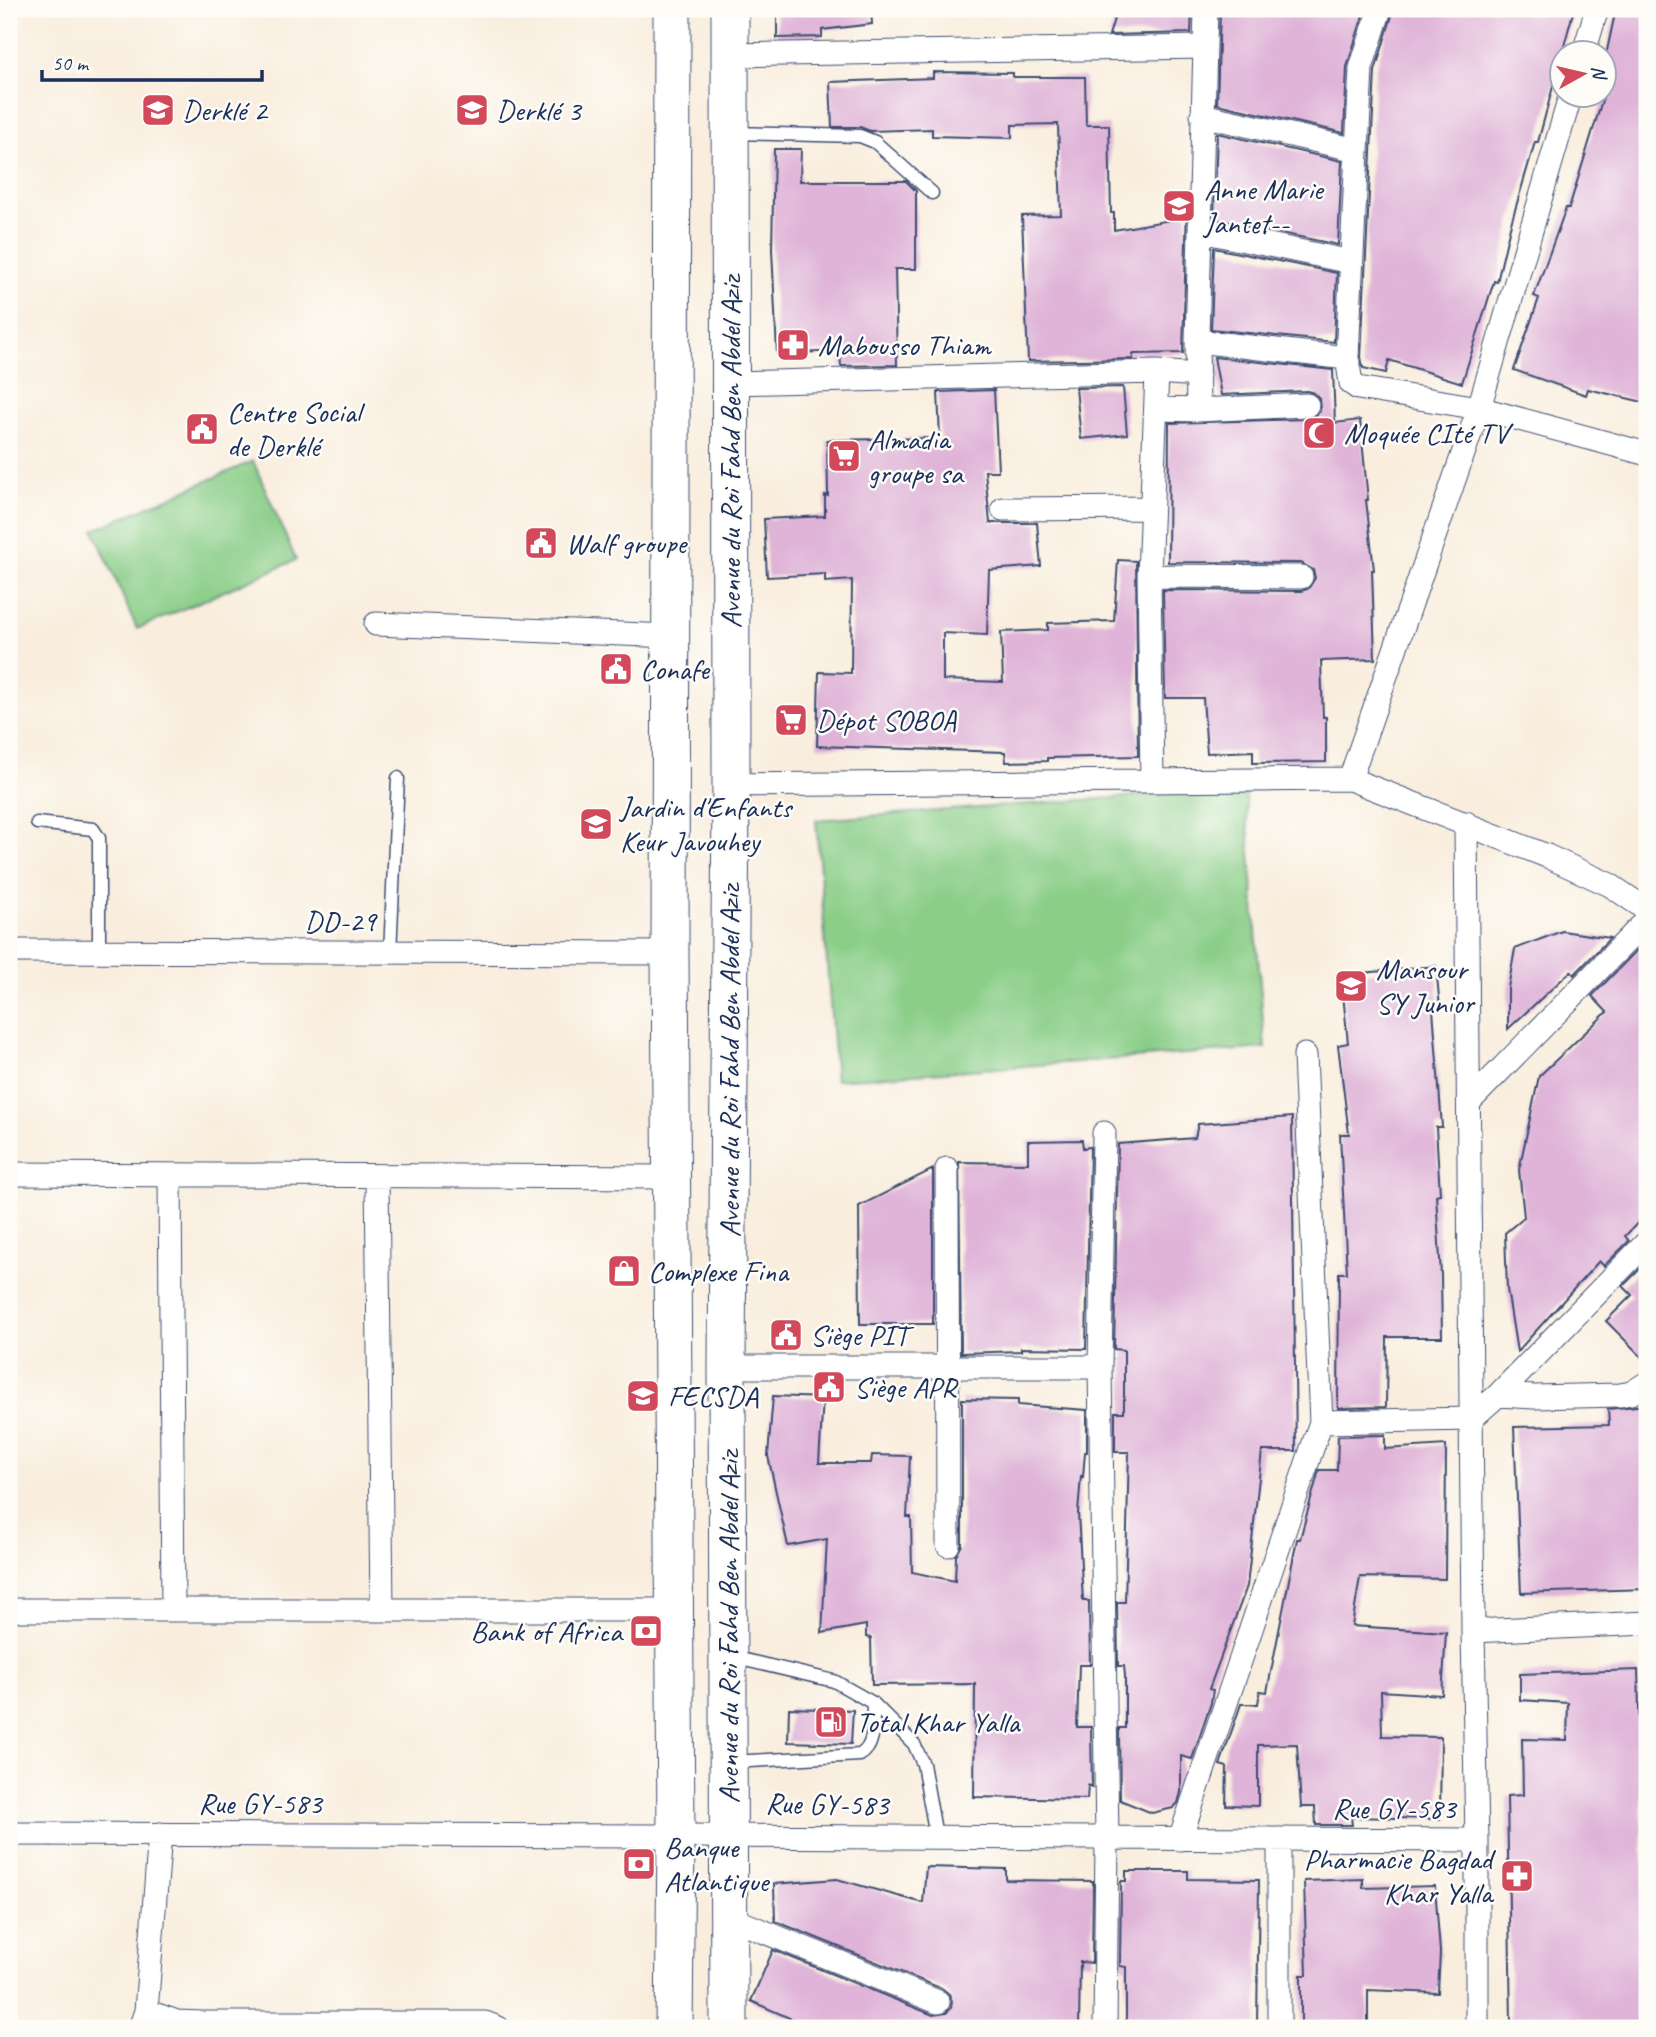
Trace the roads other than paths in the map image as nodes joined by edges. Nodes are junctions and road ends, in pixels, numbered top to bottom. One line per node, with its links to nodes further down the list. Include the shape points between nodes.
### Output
1 (672, 9): 31 (main road, Avenue du Roi Fahd Ben Abdel Aziz)
2 (730, 9): 8 (main road, Avenue du Roi Fahd Ben Abdel Aziz)
3 (1206, 9): 7 (street)
4 (1380, 9): 12 (street, via 1361,68)
5 (1597, 9): 6 (street)
6 (1588, 38)
7 (1204, 47): 8 (street); 10 (street)
8 (730, 55): 11 (main road, Avenue du Roi Fahd Ben Abdel Aziz)
9 (1567, 108): 22 (street)
10 (1202, 115): 12 (street); 14 (street)
11 (730, 133): 13 (lane, via 860,136 875,142); 20 (main road, Avenue du Roi Fahd Ben Abdel Aziz)
12 (1357, 150): 15 (street)
13 (932, 193)
14 (1201, 231): 15 (street); 16 (street)
15 (1351, 262): 17 (street)
16 (1197, 341): 17 (street); 19 (street)
17 (1346, 358): 22 (street, via 1351,383 1358,388)
18 (1157, 372): 19 (street); 20 (street); 23 (street)
19 (1198, 375): 24 (street)
20 (730, 383): 35 (main road, Avenue du Roi Fahd Ben Abdel Aziz)
21 (1307, 405): 24 (street)
22 (1479, 408): 25 (street); 33 (street)
23 (1157, 410): 24 (street); 26 (street)
24 (1198, 410)
25 (1647, 454)
26 (1150, 508): 27 (street); 28 (street)
27 (1003, 509)
28 (1149, 576): 29 (street); 34 (street)
29 (1301, 577)
30 (376, 624): 31 (street)
31 (671, 636): 43 (main road, Avenue du Roi Fahd Ben Abdel Aziz)
32 (398, 778): 42 (lane)
33 (1349, 779): 34 (street); 37 (street)
34 (1153, 780): 35 (street)
35 (731, 785): 53 (main road, Avenue du Roi Fahd Ben Abdel Aziz)
36 (37, 823): 41 (lane, via 93,829 99,838)
37 (1466, 823): 38 (street, via 1610,885); 45 (street)
38 (1647, 910)
39 (1647, 920): 45 (street)
40 (9, 951): 41 (street, DD-29)
41 (99, 952): 42 (street, DD-29)
42 (390, 953): 43 (street, DD-29)
43 (670, 953): 51 (main road, Avenue du Roi Fahd Ben Abdel Aziz)
44 (1304, 1055): 59 (street)
45 (1469, 1101): 58 (street)
46 (1104, 1133): 54 (street)
47 (947, 1169): 55 (street)
48 (9, 1174): 49 (street)
49 (170, 1175): 50 (street); 61 (street)
50 (377, 1176): 51 (street); 62 (street)
51 (672, 1177): 63 (main road, Avenue du Roi Fahd Ben Abdel Aziz)
52 (1647, 1242): 57 (street)
53 (727, 1367): 55 (street); 67 (main road, Avenue du Roi Fahd Ben Abdel Aziz)
54 (1100, 1367): 55 (street); 75 (street)
55 (947, 1368): 60 (street)
56 (1647, 1383): 57 (street, via 1620,1395)
57 (1498, 1395): 58 (street)
58 (1471, 1419): 59 (street); 66 (street)
59 (1321, 1422): 76 (street)
60 (948, 1545)
61 (173, 1610): 62 (street); 64 (street)
62 (382, 1610): 63 (street)
63 (674, 1610): 73 (main road, Avenue du Roi Fahd Ben Abdel Aziz)
64 (9, 1611)
65 (1647, 1623): 66 (street)
66 (1473, 1631): 78 (street)
67 (728, 1656): 68 (lane, via 834,1681); 69 (main road, Avenue du Roi Fahd Ben Abdel Aziz)
68 (873, 1703): 69 (lane, via 872,1744 860,1755); 74 (lane, via 914,1744 923,1764)
69 (728, 1762): 72 (main road, Avenue du Roi Fahd Ben Abdel Aziz)
70 (9, 1834): 71 (street, Rue GY-583)
71 (160, 1834): 73 (street, Rue GY-583); 81 (street)
72 (729, 1834): 73 (street, Rue GY-583); 74 (street, Rue GY-583); 79 (main road, Avenue du Roi Fahd Ben Abdel Aziz)
73 (676, 1835): 83 (main road, Avenue du Roi Fahd Ben Abdel Aziz)
74 (936, 1836): 75 (street, Rue GY-583)
75 (1107, 1839): 76 (street, Rue GY-583); 85 (street)
76 (1180, 1839): 77 (street, Rue GY-583)
77 (1279, 1839): 78 (street, Rue GY-583); 86 (street)
78 (1477, 1840): 87 (street)
79 (730, 1917): 80 (street); 84 (main road, Avenue du Roi Fahd Ben Abdel Aziz)
80 (939, 2002)
81 (143, 2019): 82 (street, via 485,2023)
82 (498, 2028)
83 (674, 2028)
84 (729, 2028)
85 (1105, 2028)
86 (1279, 2028)
87 (1477, 2028)

